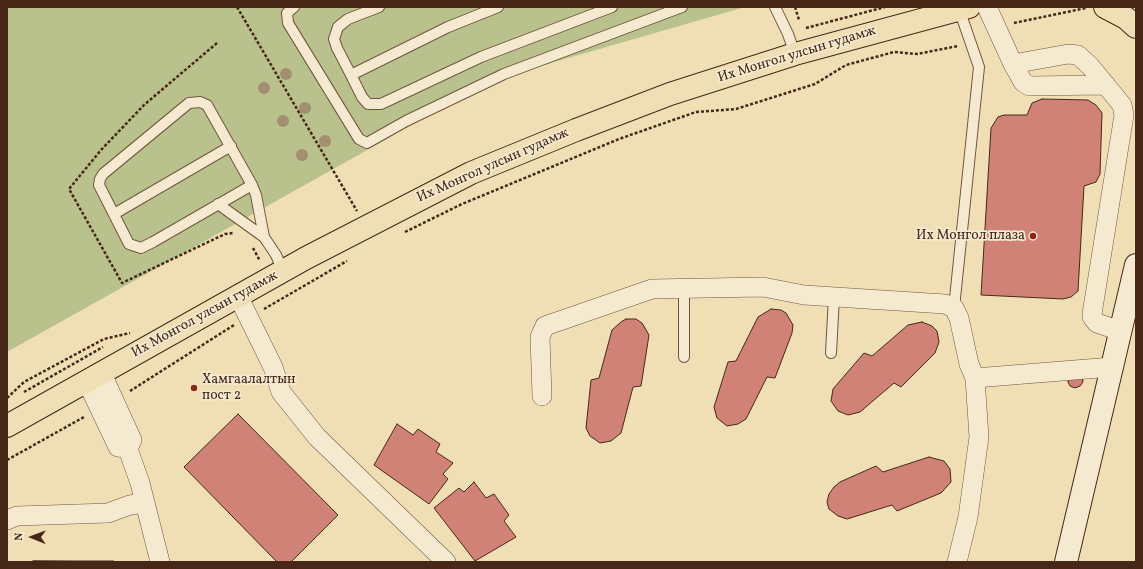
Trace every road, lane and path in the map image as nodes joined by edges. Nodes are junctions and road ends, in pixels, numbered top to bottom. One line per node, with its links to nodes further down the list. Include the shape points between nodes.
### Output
1 (237, 7): 27 (path)
2 (294, 7): 6 (lane, via 287,13 288,23 359,139 367,142 504,74)
3 (379, 7): 21 (lane, via 348,19 338,27 334,39)
4 (498, 7): 21 (lane, via 448,27)
5 (612, 7): 21 (lane, via 481,57 381,104 368,104)
6 (682, 7)
7 (775, 7): 19 (lane)
8 (794, 7): 14 (path)
9 (885, 7): 16 (path)
10 (987, 7): 17 (street)
11 (1089, 7): 17 (path, via 1020,21)
12 (1105, 7): 15 (main road, via 1126,18)
13 (964, 8): 18 (lane); 19 (main road, Их Монгол улсын гудамж)
14 (799, 22)
15 (1136, 27)
16 (802, 30)
17 (997, 30): 20 (street)
18 (970, 41): 28 (path, via 917,54 894,52 846,65 815,84 736,108 696,112 537,173 462,204); 36 (lane, via 979,67)
19 (795, 54): 32 (main road, Их Монгол улсын гудамж, via 670,94 484,167 408,204)
20 (1013, 64): 22 (street, via 1023,82 1029,86); 22 (street, via 1074,54 1081,57)
21 (351, 75)
22 (1106, 85): 38 (street, via 1120,101 1124,115 1092,317 1097,323)
23 (230, 146): 24 (lane); 26 (lane); 26 (lane, via 207,105 200,102 189,103 100,178 99,185)
24 (252, 185): 25 (lane); 29 (lane)
25 (218, 204): 26 (lane, via 141,248 129,244); 29 (lane)
26 (114, 214)
27 (360, 216)
28 (402, 233)
29 (264, 237): 32 (lane)
30 (354, 257): 37 (path)
31 (1136, 265): 38 (street)
32 (283, 271): 34 (main road, Их Монгол улсын гудамж)
33 (684, 289): 35 (street, via 763,287 804,295); 40 (lane); 44 (street, via 652,289 545,326 540,337)
34 (238, 296): 37 (street); 42 (main road, Их Монгол улсын гудамж)
35 (834, 297): 36 (street, via 945,304); 39 (lane)
36 (954, 308): 43 (street)
37 (249, 317): 45 (path); 51 (street, via 273,367 281,392 317,437)
38 (1120, 331): 41 (street)
39 (831, 353)
40 (684, 357)
41 (1112, 367): 43 (street); 53 (street)
42 (95, 378): 45 (street); 46 (main road, Их Монгол улсын гудамж)
43 (975, 378): 52 (street, via 979,437 968,518)
44 (542, 396)
45 (107, 404): 47 (path); 48 (street, via 132,440 128,449)
46 (7, 426)
47 (7, 460)
48 (145, 503): 49 (street, via 108,513 17,516); 50 (street)
49 (7, 520)
50 (160, 562)
51 (446, 562)
52 (957, 562)
53 (1066, 562)

